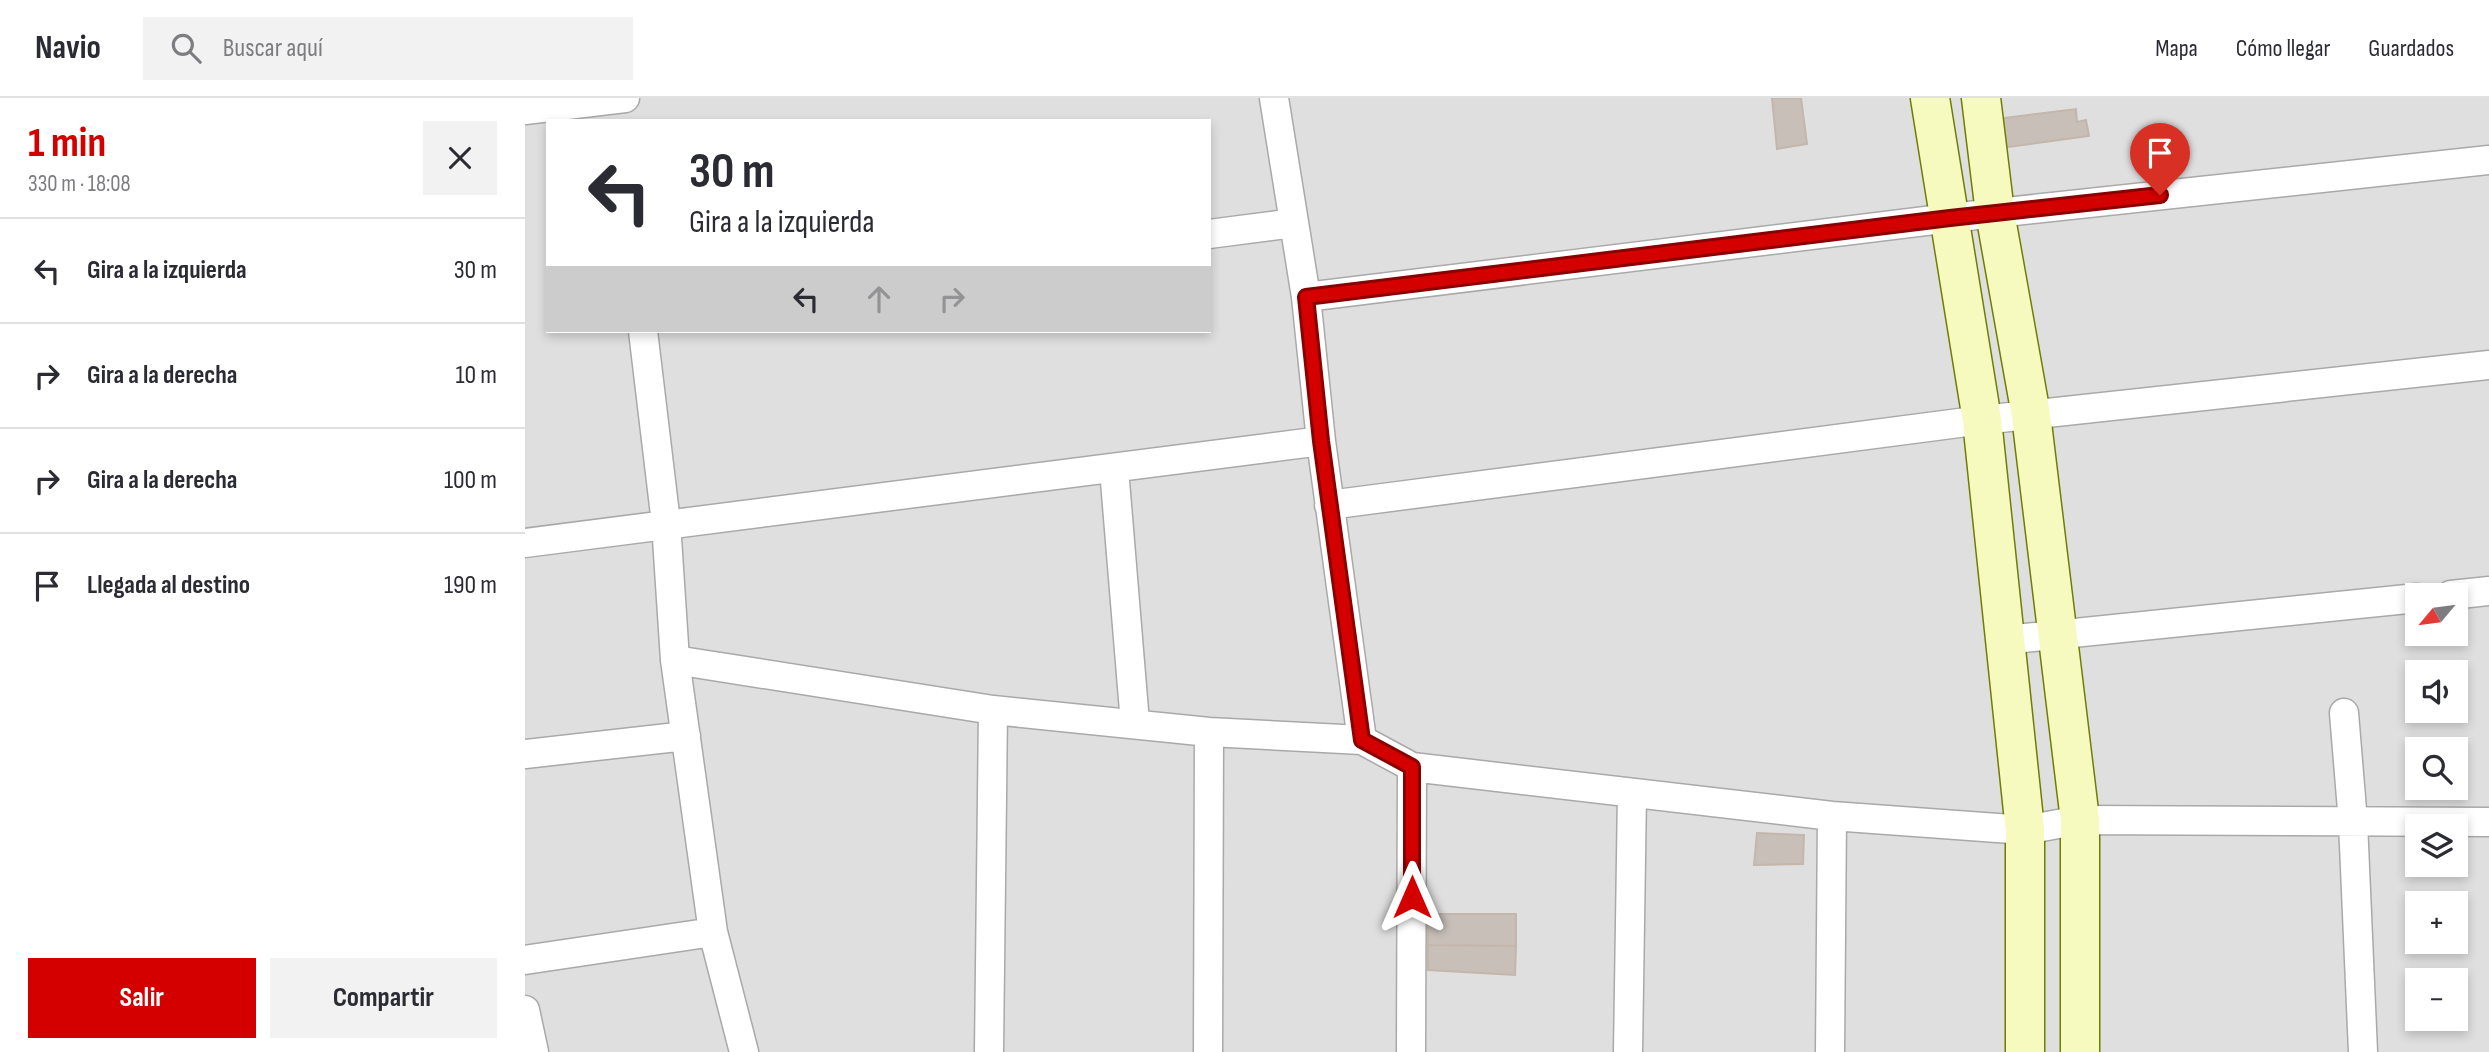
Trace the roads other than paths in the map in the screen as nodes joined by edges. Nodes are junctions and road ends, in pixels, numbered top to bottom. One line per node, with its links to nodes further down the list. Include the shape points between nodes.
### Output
1 (1930, 98): 8 (street)
2 (1981, 98): 7 (street)
3 (1279, 99): 9 (street)
4 (615, 104): 5 (street)
5 (525, 110)
6 (2489, 160): 7 (street)
7 (1995, 213): 8 (street); 14 (street)
8 (1950, 218): 11 (street); 15 (street)
9 (1294, 223): 10 (street); 11 (street)
10 (1211, 234)
11 (1306, 297): 16 (street)
12 (643, 333): 19 (street)
13 (2489, 365): 14 (street)
14 (2031, 415): 15 (street); 24 (street)
15 (1982, 420): 18 (street); 25 (street)
16 (1321, 441): 17 (street); 18 (street)
17 (1114, 469): 19 (street); 29 (street)
18 (1329, 505): 32 (street)
19 (666, 523): 20 (street); 26 (street)
20 (525, 543)
21 (2489, 591): 22 (street)
22 (2468, 593)
23 (2405, 599): 24 (street)
24 (2058, 634): 25 (street); 37 (street)
25 (2005, 640): 40 (street)
26 (675, 660): 27 (street); 31 (street)
27 (993, 710): 29 (street); 46 (street)
28 (2344, 713): 38 (street)
29 (1135, 723): 30 (street)
30 (1209, 732): 32 (street); 47 (street)
31 (686, 736): 33 (street); 41 (street)
32 (1362, 740): 34 (street)
33 (525, 754)
34 (1412, 767): 35 (street); 48 (street)
35 (1632, 793): 36 (street); 49 (street)
36 (1832, 817): 40 (street); 50 (street)
37 (2080, 820): 38 (street); 40 (street); 52 (street)
38 (2353, 822): 39 (street); 53 (street)
39 (2489, 822)
40 (2025, 830): 51 (street)
41 (713, 932): 42 (street); 45 (street)
42 (525, 960)
43 (525, 1010): 44 (street)
44 (534, 1052)
45 (744, 1052)
46 (989, 1052)
47 (1208, 1052)
48 (1411, 1052)
49 (1628, 1052)
50 (1830, 1052)
51 (2025, 1052)
52 (2080, 1052)
53 (2363, 1052)

